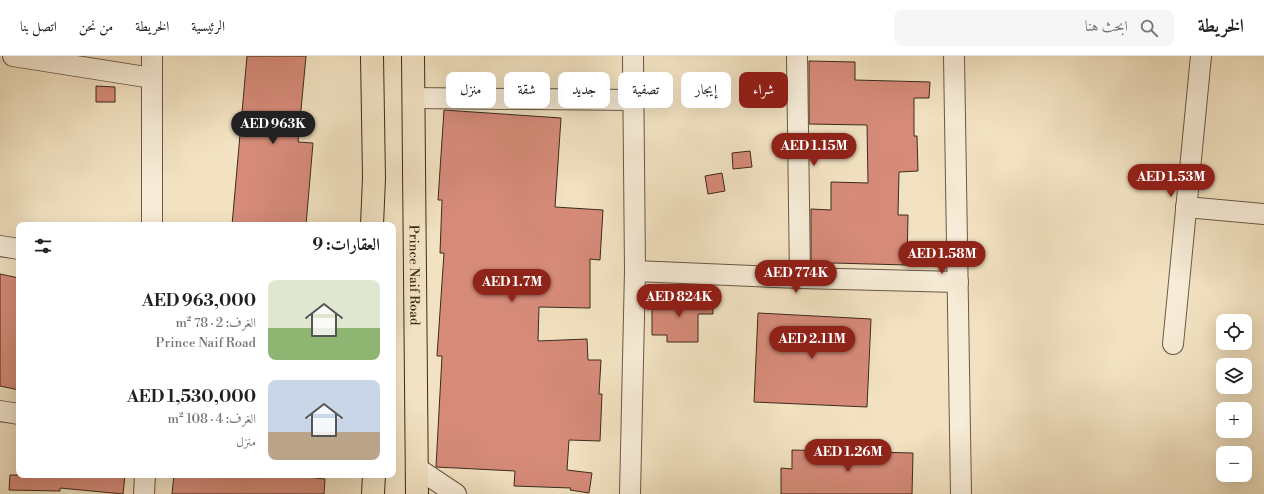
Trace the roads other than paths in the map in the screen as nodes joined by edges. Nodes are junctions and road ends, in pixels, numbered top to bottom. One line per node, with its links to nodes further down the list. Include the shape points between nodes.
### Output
1 (13, 56): 10 (street)
2 (152, 56): 10 (street)
3 (372, 56): 17 (main road)
4 (413, 56): 11 (main road, Prince Naif Road)
5 (633, 56): 9 (street)
6 (797, 56): 21 (street)
7 (954, 56): 22 (street)
8 (1201, 56): 14 (street)
9 (633, 72)
10 (152, 78): 16 (street)
11 (413, 98): 12 (street); 26 (main road, Prince Naif Road)
12 (618, 100)
13 (633, 108): 20 (street)
14 (1186, 207): 15 (street); 23 (street)
15 (1264, 214)
16 (152, 222)
17 (372, 222)
18 (0, 246): 19 (street)
19 (16, 249)
20 (635, 271): 21 (street); 33 (street)
21 (800, 278): 22 (street)
22 (958, 282): 34 (street)
23 (1173, 344)
24 (0, 412): 25 (street)
25 (16, 414)
26 (417, 468): 31 (main road, Prince Naif Road); 32 (street)
27 (145, 478): 29 (street)
28 (374, 478): 30 (main road)
29 (144, 494)
30 (373, 494)
31 (417, 494)
32 (456, 494)
33 (630, 494)
34 (961, 494)

